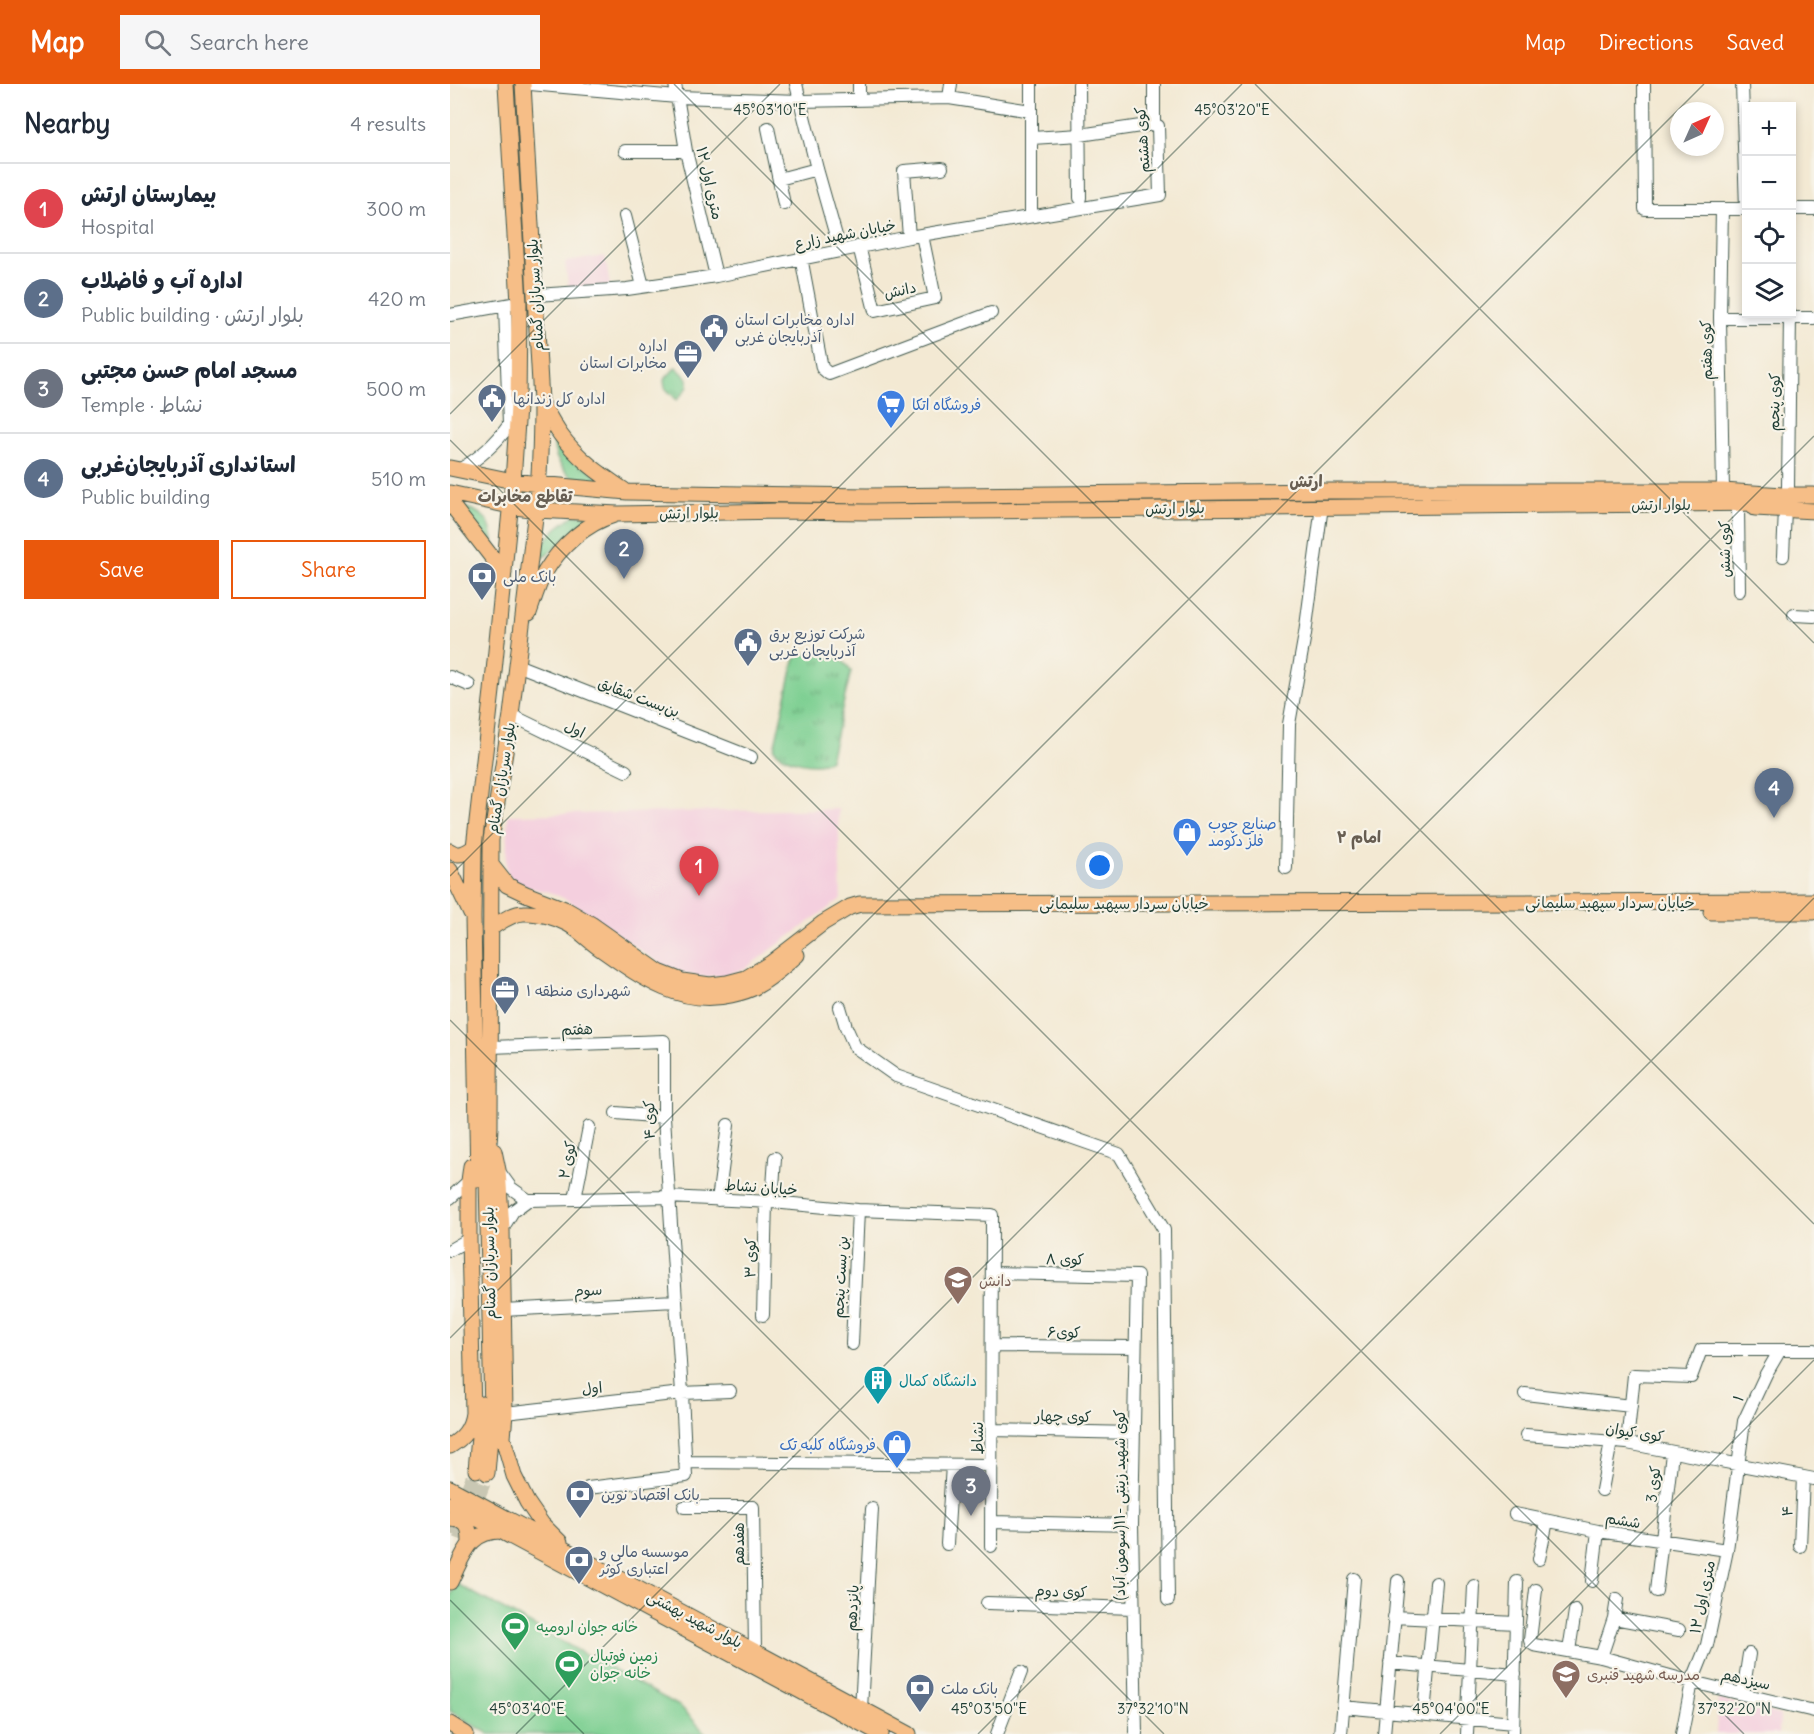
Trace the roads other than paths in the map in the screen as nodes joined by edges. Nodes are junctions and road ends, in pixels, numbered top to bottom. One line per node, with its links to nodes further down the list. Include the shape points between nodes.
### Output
1 (506, 84): 47 (main road, بلوار سربازان گمنام)
2 (523, 84): 46 (main road, بلوار سربازان گمنام)
3 (530, 84): 13 (street)
4 (796, 84): 18 (street)
5 (859, 84): 17 (street)
6 (907, 84): 15 (street)
7 (951, 84): 16 (street)
8 (1031, 84): 19 (street)
9 (1079, 84): 22 (street)
10 (1154, 84): 20 (street, کوی هشتم)
11 (1644, 84): 33 (street, via 1645,209)
12 (1742, 84): 26 (street)
13 (544, 85): 14 (street)
14 (676, 90): 18 (street); 25 (street, ۱۲ متری اول)
15 (906, 98): 16 (street); 17 (street)
16 (949, 98): 19 (street)
17 (859, 100): 18 (street)
18 (800, 101): 28 (street)
19 (1031, 111): 23 (street)
20 (1154, 124): 22 (street); 30 (street, کوی هشتم, via 1158,126)
21 (768, 128): 29 (street)
22 (1080, 135): 23 (street); 31 (street)
23 (1032, 138): 37 (street)
24 (625, 151): 25 (street)
25 (686, 151): 44 (street, ۱۲ متری اول)
26 (1744, 156)
27 (942, 168): 40 (street, via 904,171)
28 (817, 169): 29 (street); 42 (street)
29 (779, 179): 32 (street)
30 (1160, 195): 37 (street, خیابان شهید زارع)
31 (1080, 198)
32 (784, 204)
33 (1722, 209): 34 (street); 52 (street, کوی هفتم)
34 (1742, 209)
35 (1796, 209): 36 (street)
36 (1814, 209)
37 (1031, 215): 39 (street, خیابان شهید زارع)
38 (625, 216): 45 (street)
39 (922, 235): 40 (street, خیابان شهید زارع); 41 (street, دانش, via 935,298 875,311)
40 (909, 237): 41 (street, خیابان شهید زارع)
41 (859, 246): 42 (street, خیابان شهید زارع)
42 (840, 250): 43 (street, خیابان شهید زارع)
43 (801, 257): 44 (street, خیابان شهید زارع); 48 (street, via 822,368 828,374)
44 (716, 276): 45 (street, خیابان شهید زارع)
45 (643, 286): 46 (street, خیابان شهید زارع)
46 (536, 296): 55 (main road, بلوار سربازان گمنام)
47 (512, 304): 49 (street); 56 (main road, بلوار سربازان گمنام); 57 (street)
48 (991, 313)
49 (450, 315)
50 (1796, 316): 54 (street)
51 (1742, 317): 52 (street)
52 (1720, 318): 68 (street, کوی هفتم)
53 (1790, 318): 61 (street, کوی پنجم)
54 (1814, 318)
55 (541, 401): 60 (main road, بلوار سربازان گمنام); 63 (main road, via 560,434 580,457)
56 (518, 407): 57 (street); 59 (main road, بلوار سربازان گمنام)
57 (509, 425): 58 (street, via 476,460)
58 (454, 469): 59 (main road, بلوار ارتش)
59 (513, 481): 60 (main road, بلوار ارتش); 72 (main road, بلوار سربازان گمنام)
60 (539, 484): 63 (main road, بلوار ارتش); 74 (main road, بلوار سربازان گمنام)
61 (1788, 487): 62 (main road); 68 (main road)
62 (1814, 487)
63 (627, 492): 65 (main road, بلوار ارتش)
64 (450, 493): 72 (main road, بلوار ارتش)
65 (779, 494): 67 (main road, بلوار ارتش); 76 (main road)
66 (1814, 495): 68 (main road, بلوار ارتش)
67 (867, 496): 69 (main road, بلوار ارتش); 78 (main road)
68 (1723, 497): 69 (main road, بلوار ارتش); 71 (main road, بلوار ارتش); 73 (main road)
69 (1322, 499): 78 (main road, بلوار ارتش); 95 (street, via 1289,724)
70 (450, 503): 81 (main road)
71 (1814, 504)
72 (510, 506): 74 (main road, بلوار ارتش); 81 (main road, بلوار سربازان گمنام)
73 (1738, 506): 75 (main road); 82 (street, کوی شش)
74 (536, 510): 79 (main road, بلوار ارتش); 85 (main road, بلوار سربازان گمنام)
75 (1785, 510): 77 (main road); 80 (street)
76 (778, 511): 78 (main road, بلوار ارتش); 79 (main road, بلوار ارتش)
77 (1814, 511)
78 (867, 512)
79 (618, 514): 85 (main road, via 589,526 554,560 545,572)
80 (1783, 556)
81 (504, 573): 92 (main road, بلوار سربازان گمنام)
82 (1739, 591)
83 (1794, 615): 84 (street)
84 (1814, 616)
85 (520, 638): 86 (main road, بلوار سربازان گمنام)
86 (517, 665): 89 (main road, بلوار سربازان گمنام); 90 (street, بن‌بست شقایق)
87 (450, 677): 88 (street)
88 (469, 685)
89 (511, 715): 91 (street, اول); 94 (main road, بلوار سربازان گمنام, via 491,840)
90 (751, 757)
91 (626, 771)
92 (474, 847): 93 (main road, via 465,854); 99 (main road, بلوار سربازان گمنام)
93 (450, 851)
94 (492, 866): 97 (main road, خیابان سردار سپهبد سلیمانی, via 507,885 567,910 658,972 710,985 747,978 831,918 860,904); 100 (main road, بلوار سربازان گمنام)
95 (1286, 868)
96 (450, 870): 99 (main road)
97 (1814, 901)
98 (1814, 912): 100 (main road, خیابان سردار سپهبد سلیمانی, via 861,913 841,921 756,987 720,998 675,993 653,984 568,924 544,916 512,915)
99 (473, 918): 107 (main road, بلوار سربازان گمنام)
100 (491, 928): 103 (main road, بلوار سربازان گمنام)
101 (840, 1007): 185 (street, via 855,1047 896,1076 1119,1154 1164,1230)
102 (664, 1041): 103 (street, هفتم); 105 (street, کوی ۴)
103 (490, 1047): 107 (main road, بلوار سربازان گمنام)
104 (616, 1113): 105 (street)
105 (664, 1117): 112 (street, کوی ۴)
106 (728, 1125): 116 (street)
107 (483, 1127): 110 (main road); 111 (main road); 152 (main road, بلوار سربازان گمنام, via 492,1414)
108 (589, 1127): 114 (street, کوی ۲)
109 (775, 1158): 117 (street)
110 (498, 1170): 115 (street, via 510,1188); 121 (main road)
111 (469, 1181): 113 (street); 118 (main road)
112 (668, 1197): 114 (street, خیابان نشاط); 116 (street, خیابان نشاط); 126 (street, کوی ۴)
113 (450, 1199): 118 (street)
114 (575, 1199): 115 (street, خیابان نشاط)
115 (528, 1200): 121 (street, via 513,1211)
116 (718, 1200): 117 (street, خیابان نشاط)
117 (769, 1202): 119 (street, خیابان نشاط); 128 (street, کوی ۳)
118 (469, 1206): 122 (main road)
119 (858, 1210): 120 (street, خیابان نشاط); 129 (street, بن بست پنجم)
120 (992, 1215): 124 (street, نشاط)
121 (502, 1229): 127 (main road)
122 (469, 1239): 123 (street); 139 (main road)
123 (450, 1250)
124 (992, 1273): 125 (street, کوی ۸); 130 (street, نشاط)
125 (1137, 1276): 131 (street, کوی شهید زینتی -۱۱(سومون آباد))
126 (675, 1301): 127 (street, سوم); 135 (street, کوی ۴)
127 (503, 1310): 138 (main road)
128 (763, 1315)
129 (852, 1344)
130 (992, 1346): 131 (street, کوی۶); 140 (street, نشاط)
131 (1135, 1347): 141 (street, کوی شهید زینتی -۱۱(سومون آباد))
132 (1780, 1350): 133 (street); 137 (street, via 1701,1350 1691,1377 1634,1375); 149 (street, ۱, via 1744,1422)
133 (1814, 1350)
134 (730, 1391): 135 (street, اول)
135 (682, 1394): 138 (street, اول); 148 (street, کوی ۴)
136 (1525, 1394): 137 (street)
137 (1631, 1406): 145 (street)
138 (504, 1413): 143 (main road)
139 (471, 1426): 143 (main road, via 467,1468 473,1479 492,1479 497,1472); 146 (main road)
140 (992, 1430): 141 (street, کوی چهار); 151 (street, نشاط)
141 (1134, 1433): 163 (street, کوی شهید زینتی -۱۱(سومون آباد))
142 (1526, 1435): 144 (street, کوی کیوان)
143 (503, 1438): 172 (main road, via 526,1502)
144 (1611, 1442): 145 (street, کوی کیوان); 155 (street)
145 (1627, 1443): 147 (street, کوی کیوان)
146 (450, 1446)
147 (1672, 1453): 149 (street, کوی کیوان); 167 (street, کوی 3)
148 (686, 1462): 150 (street); 154 (street, via 686,1476)
149 (1739, 1464): 153 (street, کوی کیوان); 171 (street, ۱۲ متری اول)
150 (952, 1465): 151 (street); 168 (street)
151 (992, 1465): 162 (street, نشاط)
152 (481, 1472)
153 (1809, 1478): 170 (street, ۴)
154 (588, 1488)
155 (1602, 1490)
156 (451, 1499): 164 (main road, بلوار شهید بهشتی); 172 (main road, بلوار شهید بهشتی)
157 (684, 1507): 195 (street, هفدهم, via 753,1507)
158 (872, 1509): 207 (street, پانزدهم)
159 (1515, 1514): 161 (street, ششم)
160 (450, 1519): 166 (main road, via 468,1526)
161 (1547, 1521): 165 (street, ششم); 173 (street)
162 (992, 1522): 163 (street); 169 (street, نشاط)
163 (1132, 1525): 187 (street, کوی شهید زینتی -۱۱(سومون آباد))
164 (503, 1531): 166 (main road, via 490,1531); 214 (main road, بلوار شهید بهشتی)
165 (1598, 1531): 167 (street, ششم); 177 (street)
166 (465, 1541): 174 (main road); 178 (main road)
167 (1661, 1541): 171 (street, ششم); 183 (street, کوی 3)
168 (947, 1544)
169 (991, 1546)
170 (1800, 1546)
171 (1727, 1550): 204 (street, ۱۲ متری اول, via 1707,1645)
172 (573, 1554): 195 (main road, بلوار شهید بهشتی)
173 (1539, 1559)
174 (450, 1561)
175 (1354, 1579): 206 (street)
176 (1398, 1581): 189 (street)
177 (1592, 1581)
178 (450, 1582)
179 (1517, 1582): 193 (street)
180 (1436, 1583): 191 (street)
181 (1474, 1586): 192 (street)
182 (1536, 1590): 196 (street, سیزدهم, via 1531,1643)
183 (1656, 1591)
184 (1617, 1599): 190 (street)
185 (1168, 1600)
186 (987, 1603): 187 (street, کوی دوم)
187 (1133, 1608): 218 (street, کوی شهید زینتی -۱۱(سومون آباد))
188 (1575, 1611): 196 (street)
189 (1394, 1617): 191 (street); 199 (street)
190 (1614, 1618): 194 (street); 198 (street)
191 (1433, 1619): 192 (street); 200 (street)
192 (1473, 1621): 193 (street); 201 (street)
193 (1516, 1623): 203 (street)
194 (1679, 1630)
195 (755, 1651): 207 (main road, بلوار شهید بهشتی)
196 (1569, 1651): 198 (street, سیزدهم)
197 (1749, 1654): 205 (street)
198 (1601, 1657): 204 (street, سیزدهم)
199 (1390, 1663): 200 (street); 208 (street)
200 (1429, 1666): 201 (street); 210 (street)
201 (1470, 1670): 203 (street); 211 (street)
202 (1021, 1672): 217 (street)
203 (1515, 1674): 213 (street)
204 (1692, 1682): 205 (street, سیزدهم); 222 (street, ۱۲ متری اول)
205 (1743, 1693): 209 (street, سیزدهم)
206 (1343, 1707): 208 (street); 219 (street)
207 (861, 1709): 214 (main road, بلوار شهید بهشتی)
208 (1386, 1711): 210 (street); 220 (street)
209 (1814, 1711)
210 (1424, 1714): 211 (street)
211 (1468, 1719): 213 (street); 221 (street)
212 (450, 1724): 215 (main road)
213 (1513, 1728)
214 (880, 1729): 216 (main road, بلوار شهید بهشتی)
215 (466, 1734)
216 (909, 1734)
217 (997, 1734)
218 (1136, 1734)
219 (1341, 1734)
220 (1384, 1734)
221 (1467, 1734)
222 (1682, 1734)

